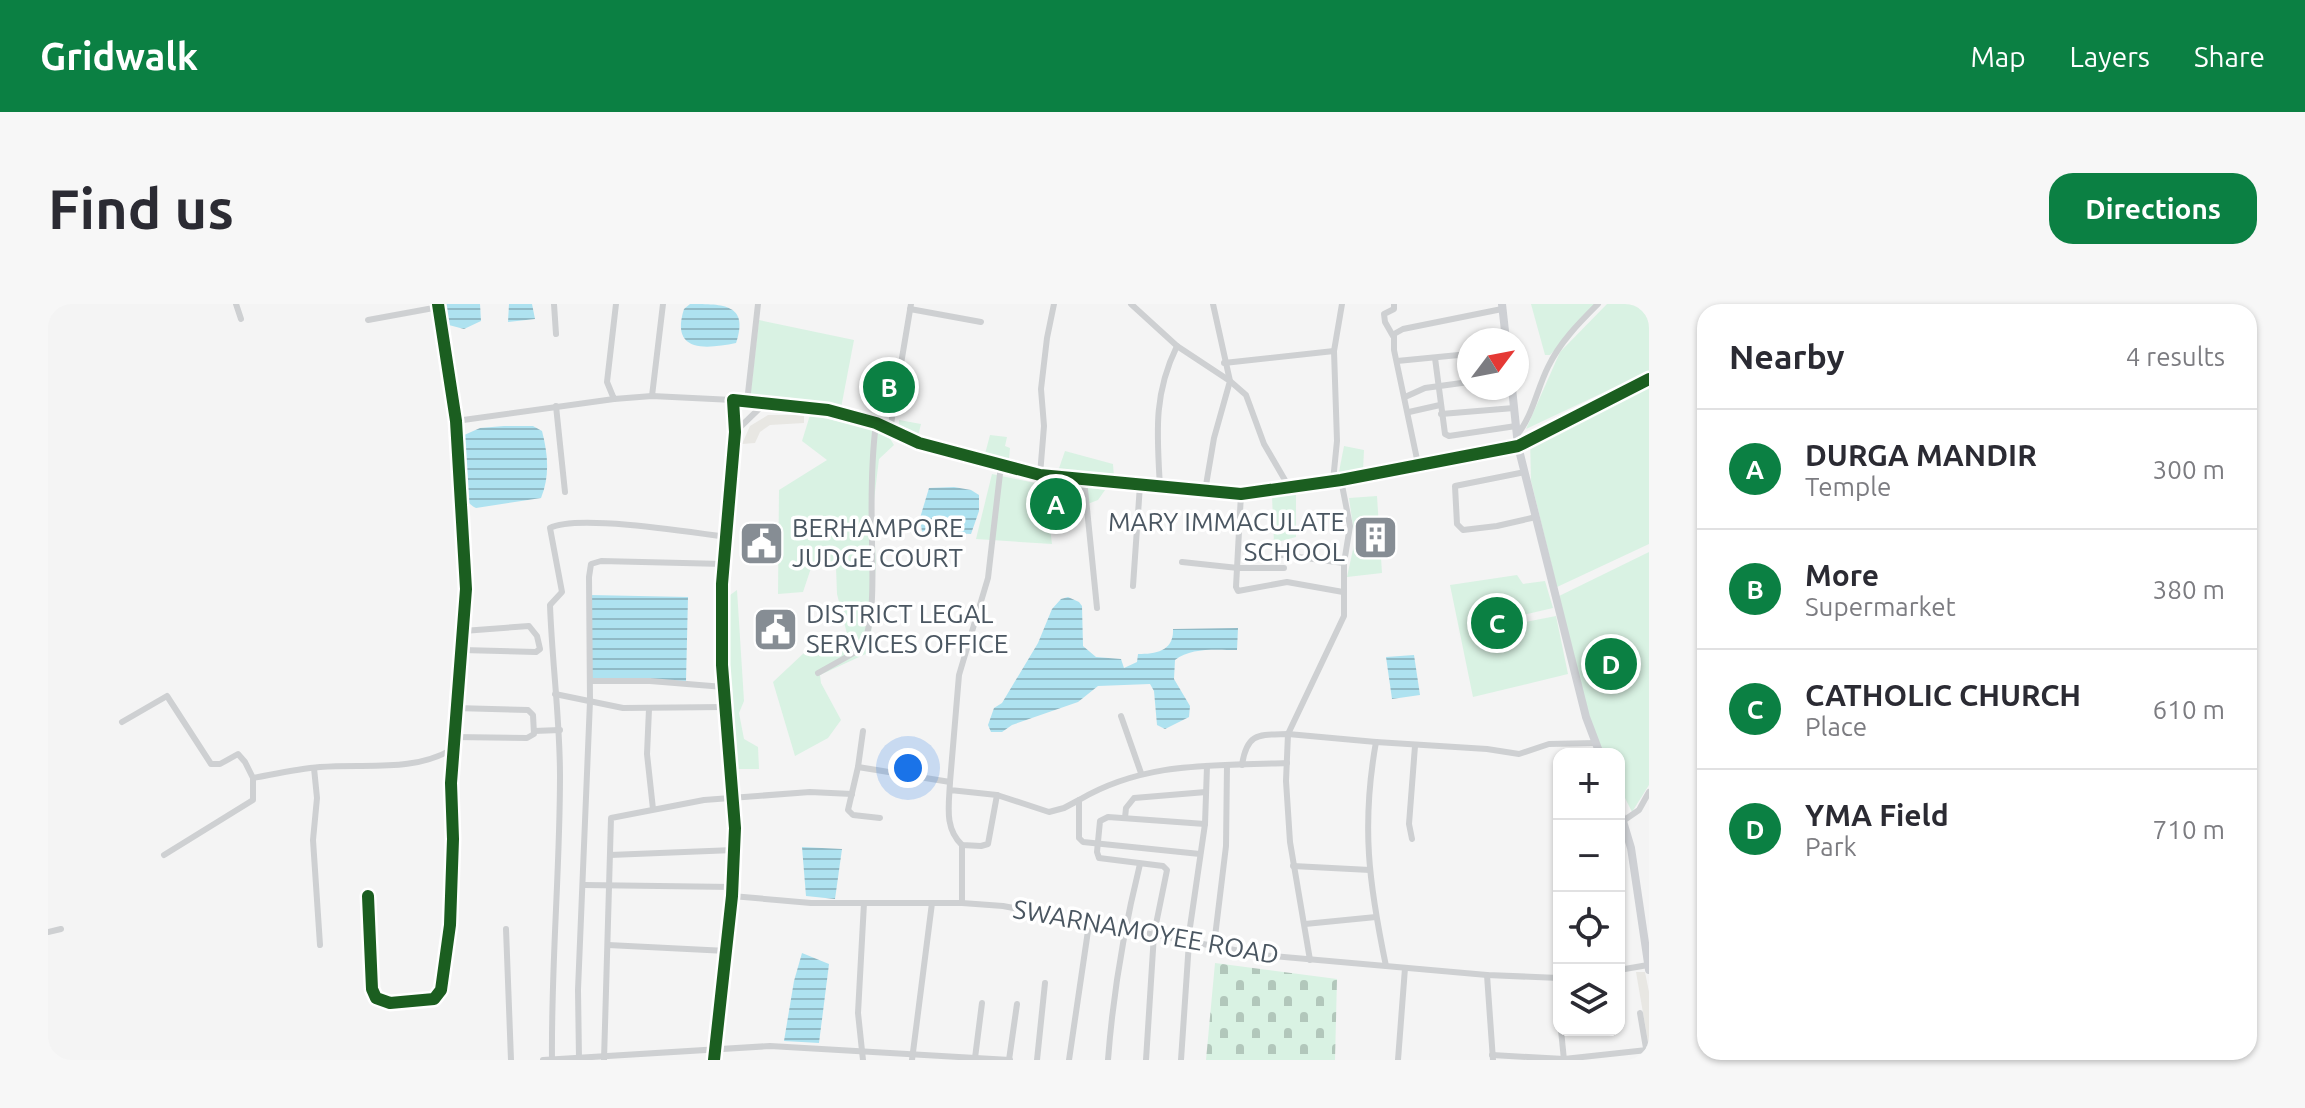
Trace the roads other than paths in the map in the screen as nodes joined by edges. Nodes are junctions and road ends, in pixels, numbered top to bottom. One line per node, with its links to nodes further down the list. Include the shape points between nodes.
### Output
1 (236, 304): 17 (street)
2 (554, 304): 21 (street)
3 (616, 304): 31 (street)
4 (663, 304): 34 (street)
5 (758, 304): 40 (street)
6 (1054, 304): 56 (street, via 1041,389)
7 (1131, 304): 16 (street)
8 (1147, 304): 16 (street)
9 (1213, 304): 28 (street)
10 (1342, 304): 24 (street)
11 (1394, 304): 22 (street, via 1384,314)
12 (1598, 304): 50 (street, via 1557,351 1525,425)
13 (438, 306): 18 (street); 47 (street)
14 (911, 307): 19 (street); 49 (street)
15 (1502, 307): 20 (street); 22 (street, via 1403,329)
16 (1141, 314): 23 (street)
17 (241, 319)
18 (368, 320)
19 (981, 322)
20 (1505, 328)
21 (556, 334)
22 (1393, 336): 27 (street)
23 (1177, 346): 30 (street); 60 (street, via 1158,400)
24 (1334, 351): 28 (street); 58 (street)
25 (1457, 355): 26 (street)
26 (1435, 358): 27 (street); 33 (street)
27 (1397, 361): 35 (street)
28 (1224, 363): 30 (street)
29 (1649, 379): 52 (street)
30 (1230, 381): 61 (street, via 1246,395 1264,444); 62 (street)
31 (607, 382): 36 (street); 37 (street)
32 (1457, 384): 33 (street)
33 (1438, 386): 35 (street); 42 (street)
34 (652, 396): 36 (street); 38 (street)
35 (1405, 397): 45 (street)
36 (614, 399): 37 (street)
37 (601, 400): 43 (street)
38 (733, 400): 40 (street); 51 (street)
39 (1513, 400): 44 (street)
40 (747, 402): 41 (street)
41 (763, 405): 48 (street, via 828,410); 51 (street)
42 (1440, 405): 45 (street); 46 (street)
43 (556, 406): 47 (street); 63 (street)
44 (1514, 408): 46 (street); 50 (street)
45 (1409, 412): 53 (street)
46 (1441, 414): 50 (street, via 1449,436)
47 (456, 421): 76 (street, via 464,540)
48 (876, 423): 49 (street); 78 (street, via 867,634 861,649)
49 (890, 430): 54 (street)
50 (1516, 430): 52 (street)
51 (735, 432): 66 (street)
52 (1518, 446): 53 (street); 55 (street)
53 (1418, 464): 58 (street)
54 (1001, 465): 56 (street); 106 (street, via 988,578 959,675)
55 (1525, 472): 65 (street); 65 (street, via 1455,486 1457,524 1463,530)
56 (1040, 475): 57 (street)
57 (1084, 479): 59 (street); 75 (street)
58 (1337, 480): 61 (street); 69 (street, via 1350,526)
59 (1140, 485): 60 (street); 73 (street)
60 (1160, 487): 62 (street)
61 (1289, 487): 64 (street)
62 (1205, 491): 64 (street)
63 (565, 492)
64 (1241, 494): 71 (street)
65 (1536, 517): 94 (street)
66 (726, 537): 70 (street); 81 (street, via 623,525 550,527 562,592 550,605)
67 (1275, 554): 69 (street)
68 (1182, 562): 71 (street)
69 (1344, 563): 74 (street)
70 (724, 564): 79 (street, via 593,562); 80 (street)
71 (1238, 568): 72 (street); 74 (street, via 1238,591 1287,582)
72 (1284, 568)
73 (1133, 586)
74 (1343, 592): 91 (street, via 1342,623)
75 (1097, 608)
76 (463, 631): 77 (street); 77 (street, via 529,626 540,649)
77 (462, 650): 84 (street)
78 (818, 673)
79 (590, 681): 80 (street); 82 (street)
80 (724, 687): 83 (street)
81 (555, 694): 82 (street); 88 (street)
82 (590, 701): 85 (street); 129 (street)
83 (725, 707): 85 (street); 111 (street)
84 (455, 708): 89 (street, via 528,710); 92 (street)
85 (649, 709): 113 (street)
86 (1121, 716): 104 (street)
87 (122, 722): 105 (street, via 167,696 211,764 238,754)
88 (560, 730): 89 (street); 172 (street)
89 (534, 731): 92 (street, via 527,738)
90 (863, 731): 102 (street)
91 (1288, 734): 93 (street); 98 (street); 100 (street, via 1251,739)
92 (454, 737): 97 (street)
93 (1376, 742): 95 (street); 128 (street, via 1366,828)
94 (1596, 743): 95 (street, via 1549,744 1519,754); 96 (street)
95 (1415, 746): 119 (street)
96 (1598, 748)
97 (453, 749): 103 (street, via 407,766); 132 (street, via 450,925 441,990 434,999 390,1003 376,998)
98 (1287, 763): 100 (street); 127 (street)
99 (1227, 765): 100 (street); 101 (street); 150 (street, via 1226,846)
100 (1242, 765)
101 (1207, 766): 104 (street); 107 (street)
102 (858, 767): 106 (street); 109 (street)
103 (314, 768): 105 (street); 148 (street)
104 (1141, 773): 112 (street)
105 (253, 778): 124 (street, via 253,800)
106 (950, 786): 110 (street); 121 (street, via 950,831)
107 (1206, 792): 115 (street, via 1134,798); 117 (street)
108 (1649, 792): 116 (street, via 1639,810)
109 (852, 794): 111 (street); 114 (street, via 850,814)
110 (997, 795): 112 (street, via 1049,812); 121 (street, via 988,844)
111 (732, 798): 113 (street); 122 (street)
112 (1079, 800): 120 (street, via 1079,838)
113 (653, 809): 125 (street, via 611,818)
114 (880, 818)
115 (1125, 818): 117 (street); 120 (street, via 1102,818)
116 (1624, 820)
117 (1205, 824): 123 (street)
118 (1625, 828): 138 (street)
119 (1412, 839)
120 (1097, 844): 123 (street); 126 (street, via 1101,860)
121 (962, 845): 136 (street)
122 (734, 850): 125 (street); 131 (street)
123 (1200, 854): 147 (street)
124 (164, 855)
125 (610, 855): 130 (street)
126 (1140, 864): 144 (street); 146 (street, via 1166,868)
127 (1293, 866): 128 (street); 141 (street)
128 (1370, 870): 139 (street)
129 (584, 885): 130 (street); 173 (street)
130 (609, 887): 131 (street); 149 (street)
131 (733, 887): 133 (street)
132 (368, 896)
133 (732, 896): 134 (street, SWARNAMOYEE ROAD); 151 (street)
134 (864, 903): 135 (street, SWARNAMOYEE ROAD); 166 (street, via 858,1013)
135 (932, 903): 136 (street, SWARNAMOYEE ROAD); 167 (street)
136 (962, 903): 140 (street, SWARNAMOYEE ROAD)
137 (1649, 908): 138 (street)
138 (1640, 913): 155 (street)
139 (1376, 917): 141 (street); 153 (street)
140 (1089, 924): 144 (street, SWARNAMOYEE ROAD); 182 (street)
141 (1305, 924): 152 (street)
142 (61, 929): 145 (street)
143 (506, 929): 176 (street)
144 (1124, 930): 146 (street, SWARNAMOYEE ROAD); 183 (street)
145 (48, 932)
146 (1154, 934): 147 (street, SWARNAMOYEE ROAD); 184 (street)
147 (1190, 941): 150 (street, SWARNAMOYEE ROAD); 185 (street)
148 (320, 945)
149 (608, 945): 151 (street); 168 (street)
150 (1214, 945): 152 (street, SWARNAMOYEE ROAD)
151 (727, 951): 164 (street)
152 (1310, 960): 153 (street, SWARNAMOYEE ROAD)
153 (1386, 966): 154 (street, SWARNAMOYEE ROAD)
154 (1405, 968): 157 (street, SWARNAMOYEE ROAD); 186 (street)
155 (1648, 968): 156 (street)
156 (1625, 970)
157 (1487, 975): 158 (street, SWARNAMOYEE ROAD); 171 (street)
158 (1553, 978)
159 (1045, 983): 181 (street)
160 (982, 1003): 170 (street)
161 (1017, 1004): 180 (street)
162 (1640, 1013): 165 (street)
163 (1562, 1036): 175 (street)
164 (715, 1049): 166 (street, via 770,1046); 168 (street); 178 (street)
165 (1647, 1050): 175 (street); 187 (street)
166 (863, 1057): 167 (street, via 880,1051)
167 (913, 1057): 169 (street)
168 (604, 1058): 173 (street)
169 (937, 1058): 174 (street)
170 (975, 1058): 174 (street); 179 (street)
171 (1493, 1058): 175 (street)
172 (552, 1059): 173 (street); 177 (street)
173 (579, 1059)
174 (960, 1059)
175 (1564, 1059)
176 (511, 1060)
177 (543, 1060)
178 (714, 1060)
179 (986, 1060): 180 (street)
180 (1009, 1060)
181 (1037, 1060)
182 (1069, 1060)
183 (1108, 1060)
184 (1146, 1060)
185 (1181, 1060)
186 (1398, 1060)
187 (1648, 1060)

